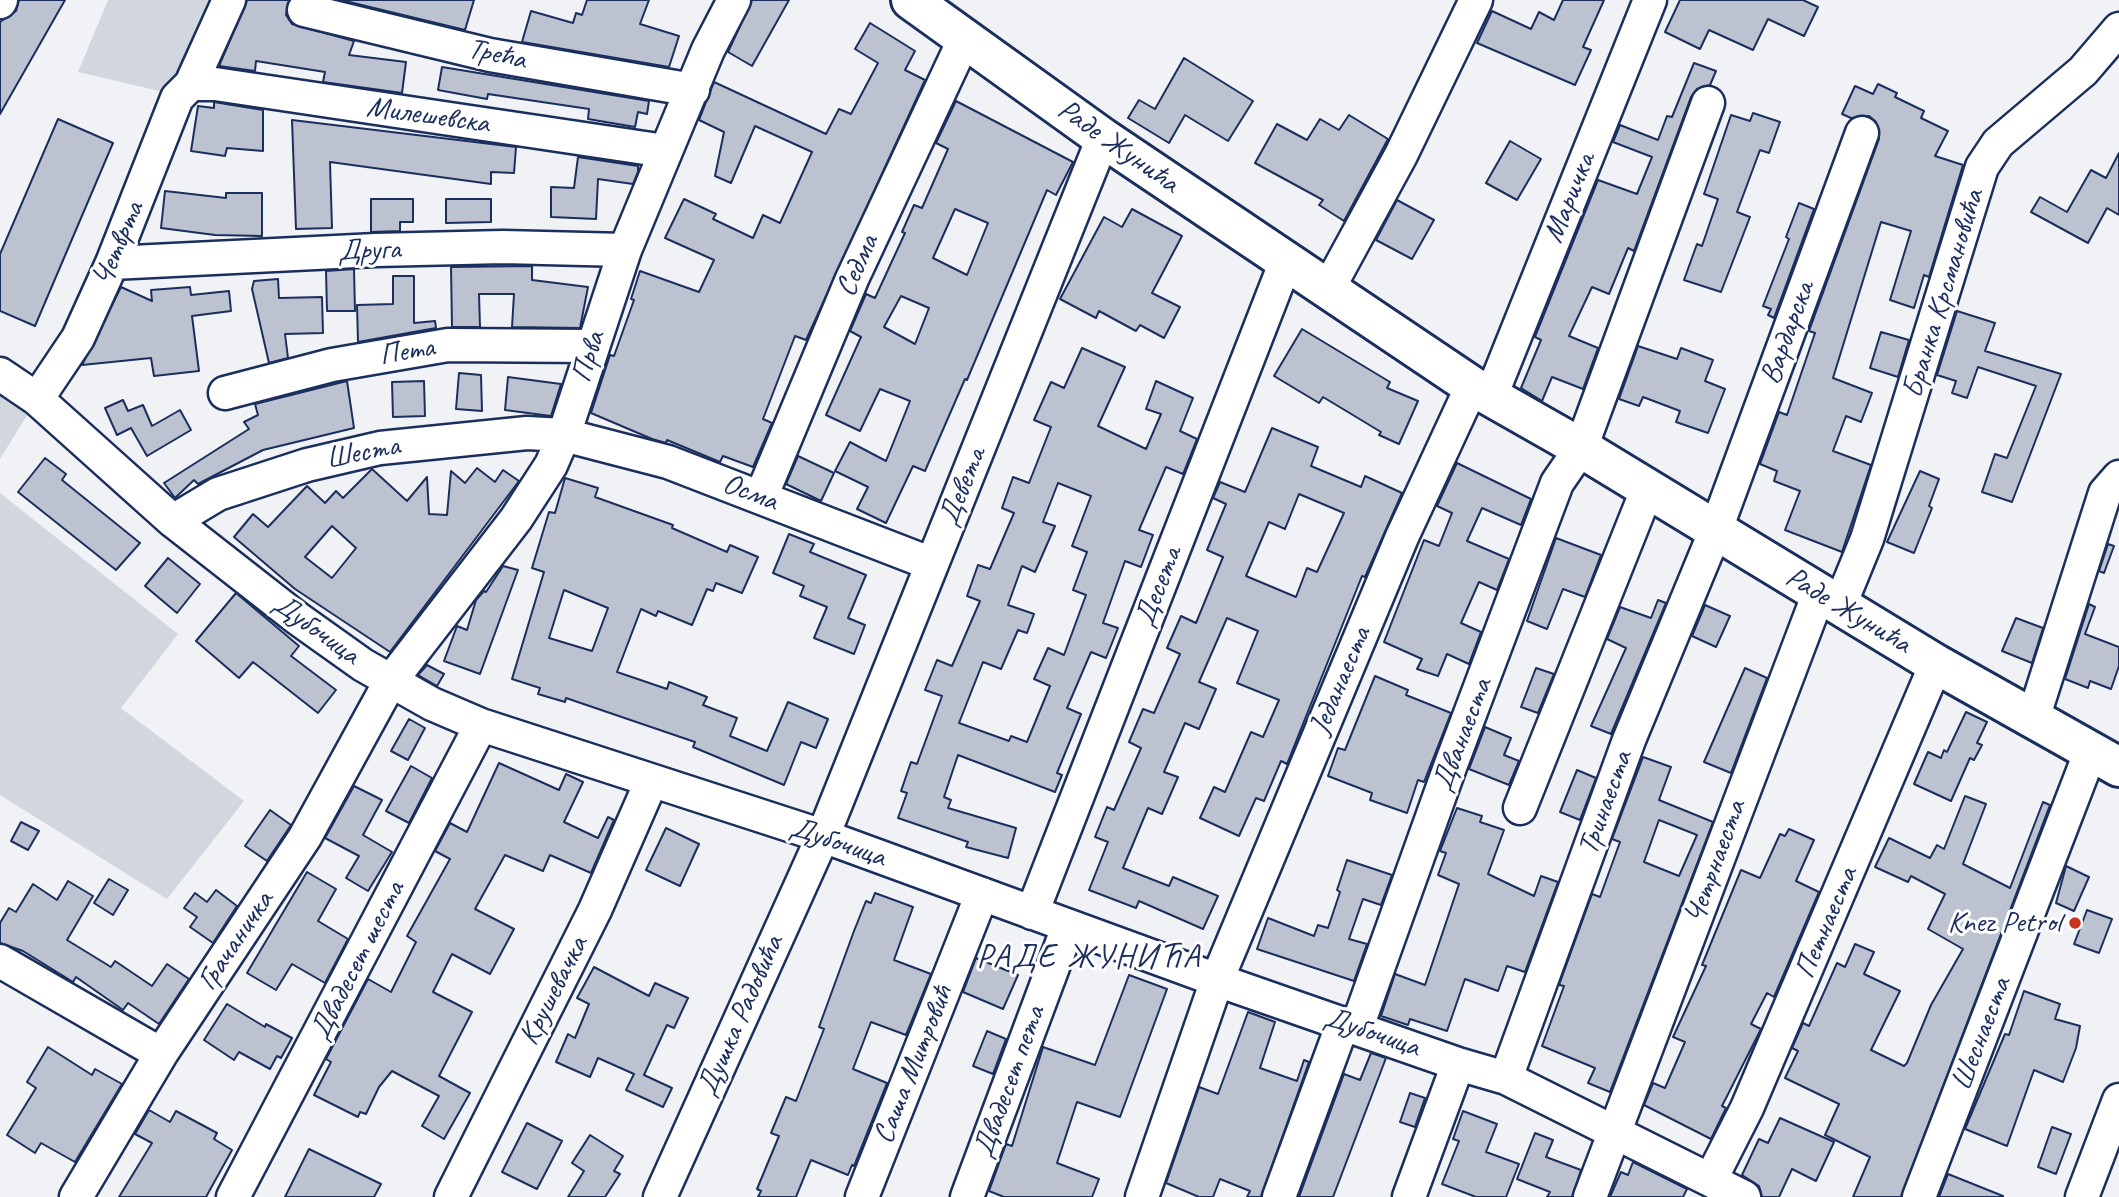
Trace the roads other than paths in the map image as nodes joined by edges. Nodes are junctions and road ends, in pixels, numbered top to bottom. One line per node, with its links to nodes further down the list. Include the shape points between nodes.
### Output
1 (229, 0): 9 (street, Четврта)
2 (1476, 0): 18 (street, via 1402,155)
3 (1650, 0): 21 (street, Маричка)
4 (722, 3): 10 (street, Прва)
5 (926, 4): 8 (main road, Раде Жунића)
6 (304, 10): 10 (street, Трећа, via 490,55)
7 (2119, 29): 32 (street, Бранка Крсмановића, via 2083,71 1998,143 1982,167 1867,540)
8 (964, 40): 13 (main road, Раде Жунића); 28 (street, Седма, via 852,279)
9 (191, 85): 14 (street, Милешевска, via 215,84); 17 (street, Четврта, via 177,98)
10 (693, 90): 14 (street, Прва)
11 (1708, 103): 25 (street)
12 (1862, 133): 30 (street, Вардарска)
13 (1103, 138): 16 (main road, Раде Жунића); 31 (street, Девета)
14 (665, 151): 15 (street, Прва)
15 (625, 250): 17 (street, Друга, via 401,250); 19 (street, Прва)
16 (1286, 261): 18 (main road, Раде Жунића); 42 (street, Десета)
17 (112, 262): 23 (street, Четврта, via 78,338)
18 (1327, 290): 21 (main road, Раде Жунића)
19 (592, 346): 22 (street, Пета, via 448,345 332,365); 24 (street, Прва)
20 (0, 374): 23 (street, Дубочица)
21 (1481, 391): 25 (main road, Раде Жунића); 45 (street, Једанаеста, via 1402,537)
22 (225, 393)
23 (37, 399): 29 (street, Дубочица)
24 (564, 435): 28 (street, Осма, via 668,462); 29 (street, Шеста, via 474,437 307,464 218,494); 34 (street, Прва, via 551,465 516,519)
25 (1581, 448): 27 (main road, Раде Жунића); 46 (street, Дванаеста, via 1557,483)
26 (2119, 477): 35 (street, via 2105,493)
27 (1647, 490): 30 (main road, Раде Жунића); 39 (street)
28 (761, 496): 31 (street, Осма)
29 (173, 521): 34 (street, Дубочица)
30 (1714, 532): 32 (main road, Раде Жунића); 49 (street, Тринаеста, via 1629,740)
31 (932, 564): 40 (street, Девета)
32 (1830, 599): 33 (main road, Раде Жунића); 51 (street, Четрнаеста)
33 (1936, 664): 35 (main road, Раде Жунића); 52 (street, Петнаеста, via 1747,1108)
34 (390, 682): 36 (street, Дубочица); 47 (street, Грачаничка, via 304,837)
35 (2033, 719): 37 (main road, Раде Жунића)
36 (481, 725): 38 (street, Дубочица); 54 (street, Двадесет шеста)
37 (2105, 760): 63 (street, Шеснаеста)
38 (651, 782): 40 (street, Дубочица); 55 (street, Крушевачка, via 595,910)
39 (1520, 808)
40 (823, 836): 41 (street, Дубочица); 56 (street, Душка Радовића)
41 (982, 894): 42 (street, Дубочица); 57 (street, Саша Митровић)
42 (1032, 913): 43 (street, Дубочица)
43 (1068, 927): 45 (street, Дубочица); 58 (street, Двадесет пета)
44 (0, 961): 47 (street)
45 (1217, 980): 46 (street, Дубочица); 59 (street, Једанаеста)
46 (1350, 1025): 48 (street, Дубочица); 60 (street, Дванаеста)
47 (160, 1054): 53 (street, Грачаничка)
48 (1458, 1064): 49 (street, Дубочица); 61 (street)
49 (1506, 1077): 51 (street, Дубочица)
50 (2119, 1100): 64 (street)
51 (1616, 1132): 52 (street, Дубочица); 62 (street, Четрнаеста)
52 (1728, 1190)
53 (76, 1197)
54 (233, 1197)
55 (451, 1197)
56 (660, 1197)
57 (862, 1197)
58 (967, 1197)
59 (1142, 1197)
60 (1279, 1197)
61 (1409, 1197)
62 (1590, 1197)
63 (1919, 1197)
64 (2082, 1197)

